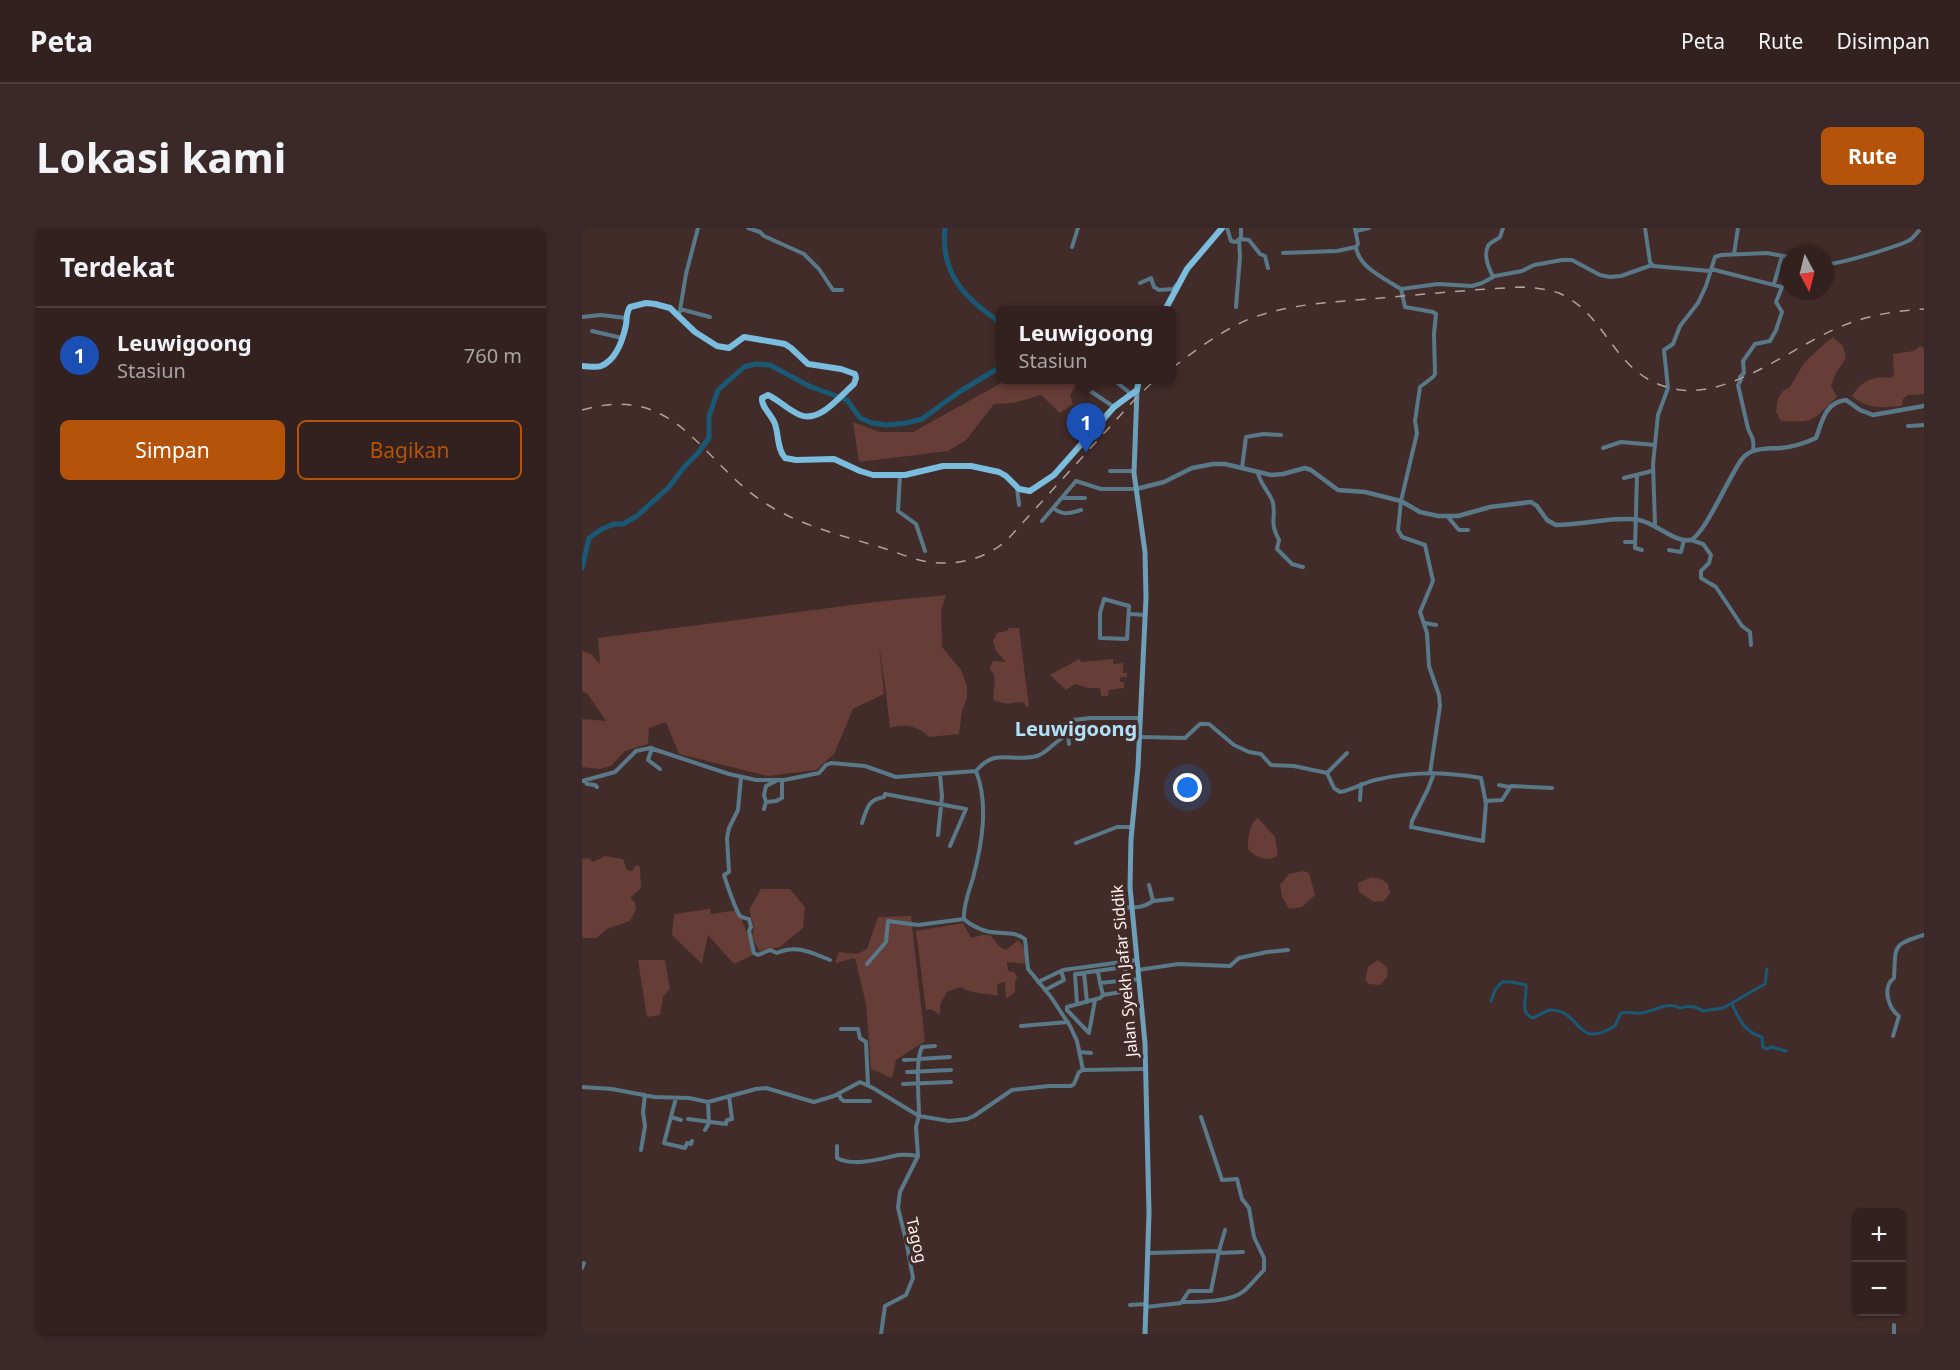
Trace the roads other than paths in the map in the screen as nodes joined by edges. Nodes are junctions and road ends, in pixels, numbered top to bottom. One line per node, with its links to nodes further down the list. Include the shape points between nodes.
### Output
1 (698, 228): 33 (street)
2 (748, 228): 18 (street, via 804,254)
3 (1078, 228): 13 (street)
4 (1224, 228): 12 (street, via 1231,241 1237,242); 25 (main road)
5 (1241, 228): 12 (street)
6 (1369, 228): 11 (street)
7 (1503, 228): 26 (street, via 1499,239 1488,247 1487,261)
8 (1645, 228): 22 (street)
9 (1738, 228): 16 (street)
10 (1922, 228): 20 (street, via 1914,238 1901,244)
11 (1356, 229): 14 (street)
12 (1239, 238): 23 (street, via 1249,240 1265,256); 32 (street)
13 (1072, 246)
14 (1356, 246): 15 (street, via 1326,252); 30 (street, via 1357,255 1374,273)
15 (1283, 253)
16 (1734, 254): 17 (street); 24 (street, via 1715,257)
17 (1780, 256)
18 (813, 263): 21 (street); 29 (street, via 833,290)
19 (1780, 263): 28 (street)
20 (1834, 263)
21 (819, 264)
22 (1652, 265): 24 (street); 26 (street, via 1610,277 1572,260 1562,260)
23 (1268, 268)
24 (1711, 270): 28 (street); 49 (street, via 1698,303 1664,352 1668,388 1658,415)
25 (1186, 271): 27 (street, via 1173,289 1156,289 1151,278); 31 (main road)
26 (1493, 277): 30 (street, via 1472,286 1438,284)
27 (1140, 283)
28 (1774, 284): 51 (street, via 1782,287 1776,302 1782,312 1776,330 1770,341 1755,344 1743,361 1744,373 1738,385 1747,428 1754,439)
29 (842, 290)
30 (1401, 290): 64 (street, via 1405,307 1434,312 1436,318 1435,374 1420,387 1417,433)
31 (1167, 306)
32 (1236, 307)
33 (680, 313): 35 (street); 36 (main road, via 646,303 630,307); 57 (main road, via 695,332 720,347 729,348 744,337 788,345 808,364 856,376 843,394 814,416 800,415 764,395 762,405 774,422 785,458 831,459 868,474)
34 (582, 316): 36 (street)
35 (711, 316)
36 (626, 318): 38 (main road)
37 (592, 331): 38 (street)
38 (622, 338): 39 (main road, via 605,364)
39 (582, 366)
40 (1121, 384): 43 (street)
41 (1137, 384): 43 (main road)
42 (1086, 388): 45 (street)
43 (1134, 392): 45 (main road); 54 (main road, Jalan Syekh Jafar Siddik)
44 (1924, 406): 51 (street, via 1873,415 1846,400 1840,401 1828,410 1816,438)
45 (1114, 407): 60 (main road, via 1048,480 1029,491)
46 (1924, 425): 47 (street)
47 (1908, 426)
48 (1281, 435): 52 (street, via 1246,437)
49 (1655, 445): 50 (street, via 1621,442); 55 (street)
50 (1603, 448)
51 (1753, 452): 73 (street, via 1742,459 1697,535)
52 (1242, 469): 56 (street); 61 (street, via 1225,464 1207,465)
53 (1110, 471): 54 (street)
54 (1134, 471): 61 (main road, Jalan Syekh Jafar Siddik)
55 (1652, 471): 58 (street); 71 (street)
56 (1258, 473): 64 (street, via 1283,474 1307,469 1338,490); 79 (street, via 1273,504 1277,549 1292,564)
57 (900, 475): 60 (main road, via 943,466 971,466 1003,474); 78 (street, via 898,511 916,525)
58 (1637, 475): 59 (street); 69 (street)
59 (1624, 478)
60 (1017, 487): 65 (street)
61 (1136, 489): 62 (street, via 1101,489 1076,481); 81 (main road, Jalan Syekh Jafar Siddik, via 1146,567)
62 (1061, 498): 63 (street); 66 (street)
63 (1085, 498)
64 (1401, 501): 68 (street, via 1420,513); 82 (street, via 1398,532 1425,545 1432,574 1432,585 1421,609)
65 (1019, 505)
66 (1054, 508): 67 (street, via 1062,513); 70 (street)
67 (1081, 510)
68 (1448, 517): 69 (street, via 1531,502 1556,525); 72 (street, via 1459,530)
69 (1636, 519): 71 (street); 75 (street)
70 (1042, 521)
71 (1655, 525): 73 (street)
72 (1468, 530)
73 (1687, 540): 77 (street, via 1682,552); 84 (street, via 1702,544 1710,553 1701,578 1718,589 1750,632)
74 (1625, 542): 75 (street)
75 (1635, 542): 76 (street, via 1635,549)
76 (1642, 549)
77 (1669, 549)
78 (925, 551)
79 (1303, 567)
80 (1130, 615): 80 (street, via 1128,604 1104,599 1100,638 1127,639); 81 (street)
81 (1145, 615): 85 (main road, Jalan Syekh Jafar Siddik)
82 (1425, 623): 83 (street); 94 (street, via 1429,666 1440,706)
83 (1436, 625)
84 (1751, 645)
85 (1141, 718): 86 (street, via 1074,719); 87 (main road, Jalan Syekh Jafar Siddik)
86 (1068, 735): 87 (street, via 1098,731); 88 (street); 92 (street, via 1042,754 1018,759 996,757 982,763)
87 (1140, 735): 93 (street, via 1185,738 1200,724 1209,724 1234,745 1261,754 1271,765); 110 (main road, Jalan Syekh Jafar Siddik)
88 (1069, 744)
89 (652, 748): 91 (street, via 648,760); 96 (street); 97 (street, via 636,752 615,772)
90 (1347, 753): 93 (street)
91 (660, 769)
92 (976, 771): 95 (street); 119 (street, via 982,788 982,833)
93 (1327, 773): 99 (street, via 1338,791)
94 (1432, 773): 99 (street, via 1404,774); 105 (street, via 1481,778); 105 (street, via 1412,828 1483,842)
95 (940, 775): 98 (street, via 896,777 865,766 831,764 819,773); 107 (street)
96 (741, 777): 98 (street); 122 (street, via 738,810 727,838 729,872 724,875 740,914 749,920 754,953 799,948)
97 (584, 780): 101 (street)
98 (779, 780): 106 (street, via 766,786); 106 (street, via 782,798)
99 (1361, 784): 104 (street)
100 (1499, 785): 102 (street)
101 (597, 787)
102 (1509, 787): 103 (street); 105 (street, via 1502,800)
103 (1552, 788)
104 (1360, 800)
105 (1485, 801)
106 (766, 802): 108 (street)
107 (941, 804): 109 (street, via 885,794 869,805); 111 (street); 113 (street, via 966,809)
108 (764, 809)
109 (862, 824)
110 (1133, 827): 112 (street, via 1117,827); 118 (main road, Jalan Syekh Jafar Siddik)
111 (938, 835)
112 (1076, 843)
113 (950, 846)
114 (1149, 885): 116 (street)
115 (1172, 899): 116 (street)
116 (1153, 902): 118 (street)
117 (1112, 909): 118 (street)
118 (1131, 909): 123 (main road, Jalan Syekh Jafar Siddik)
119 (964, 919): 124 (street, via 918,925 888,921 886,942); 133 (street, via 990,932 1023,937 1027,941 1028,967)
120 (1924, 935): 147 (street, via 1905,940 1898,946 1893,961 1894,978 1888,984 1888,1003 1899,1016)
121 (1288, 950): 126 (street, via 1239,958 1230,966 1178,964)
122 (830, 960)
123 (1137, 960): 125 (street); 126 (main road, Jalan Syekh Jafar Siddik)
124 (867, 964)
125 (1061, 970): 130 (street); 133 (street)
126 (1138, 970): 132 (main road, Jalan Syekh Jafar Siddik)
127 (1098, 972): 128 (street); 131 (street, via 1125,967); 135 (street)
128 (1084, 973): 129 (street, via 1075,974); 142 (street)
129 (1074, 978): 130 (street); 143 (street)
130 (1064, 980): 136 (street)
131 (1127, 980): 132 (street); 134 (street); 137 (street)
132 (1140, 980): 154 (main road, Jalan Syekh Jafar Siddik)
133 (1038, 982): 136 (street)
134 (1113, 982): 135 (street); 138 (street)
135 (1100, 983): 139 (street)
136 (1045, 990): 144 (street)
137 (1127, 991): 138 (street); 140 (street)
138 (1113, 993): 139 (street)
139 (1102, 995): 141 (street)
140 (1128, 999)
141 (1095, 1000): 142 (street); 143 (street, via 1089,1033 1067,1009)
142 (1088, 1002): 143 (street)
143 (1077, 1004)
144 (1068, 1022): 145 (street); 149 (street)
145 (1021, 1026)
146 (840, 1029): 162 (street, via 858,1029 860,1038 866,1042)
147 (1893, 1036)
148 (935, 1046): 152 (street, via 922,1047)
149 (1080, 1052): 150 (street); 156 (street)
150 (1090, 1053)
151 (950, 1058): 152 (street)
152 (918, 1059): 153 (street); 157 (street)
153 (904, 1060)
154 (1145, 1069): 156 (street); 184 (main road, Jalan Syekh Jafar Siddik)
155 (951, 1070): 157 (street)
156 (1083, 1070): 170 (street, via 1071,1086 1011,1090 967,1119 949,1121)
157 (919, 1071): 158 (street); 160 (street)
158 (908, 1072)
159 (951, 1082): 160 (street)
160 (919, 1083): 161 (street); 170 (street)
161 (903, 1084)
162 (868, 1085): 164 (street, via 857,1083); 170 (street)
163 (582, 1087): 165 (street)
164 (839, 1094): 166 (street, via 814,1102 766,1088); 168 (street, via 844,1101)
165 (645, 1095): 167 (street); 179 (street)
166 (729, 1096): 169 (street); 175 (street, via 731,1119 724,1124)
167 (676, 1098): 169 (street); 171 (street)
168 (870, 1101)
169 (708, 1102): 175 (street)
170 (919, 1116): 180 (street)
171 (671, 1117): 174 (street); 177 (street, via 664,1143 685,1148)
172 (1201, 1117): 185 (street, via 1222,1180 1236,1179 1249,1209 1264,1270 1244,1292 1235,1296)
173 (688, 1119): 175 (street)
174 (681, 1120)
175 (709, 1123): 176 (street)
176 (705, 1130)
177 (692, 1141)
178 (837, 1146): 180 (street, via 837,1158 847,1162)
179 (641, 1150)
180 (918, 1156): 189 (street, Tagog, via 900,1192 898,1208 913,1278 906,1295 885,1306)
181 (1225, 1230): 182 (street)
182 (1218, 1252): 183 (street); 184 (street); 185 (street, via 1211,1291 1189,1291)
183 (1243, 1252)
184 (1147, 1253): 187 (main road, Jalan Syekh Jafar Siddik)
185 (1183, 1302): 187 (street)
186 (1130, 1305): 187 (street)
187 (1146, 1305): 190 (main road, Jalan Syekh Jafar Siddik)
188 (1894, 1325): 191 (street)
189 (880, 1334)
190 (1145, 1334)
191 (1894, 1334)

